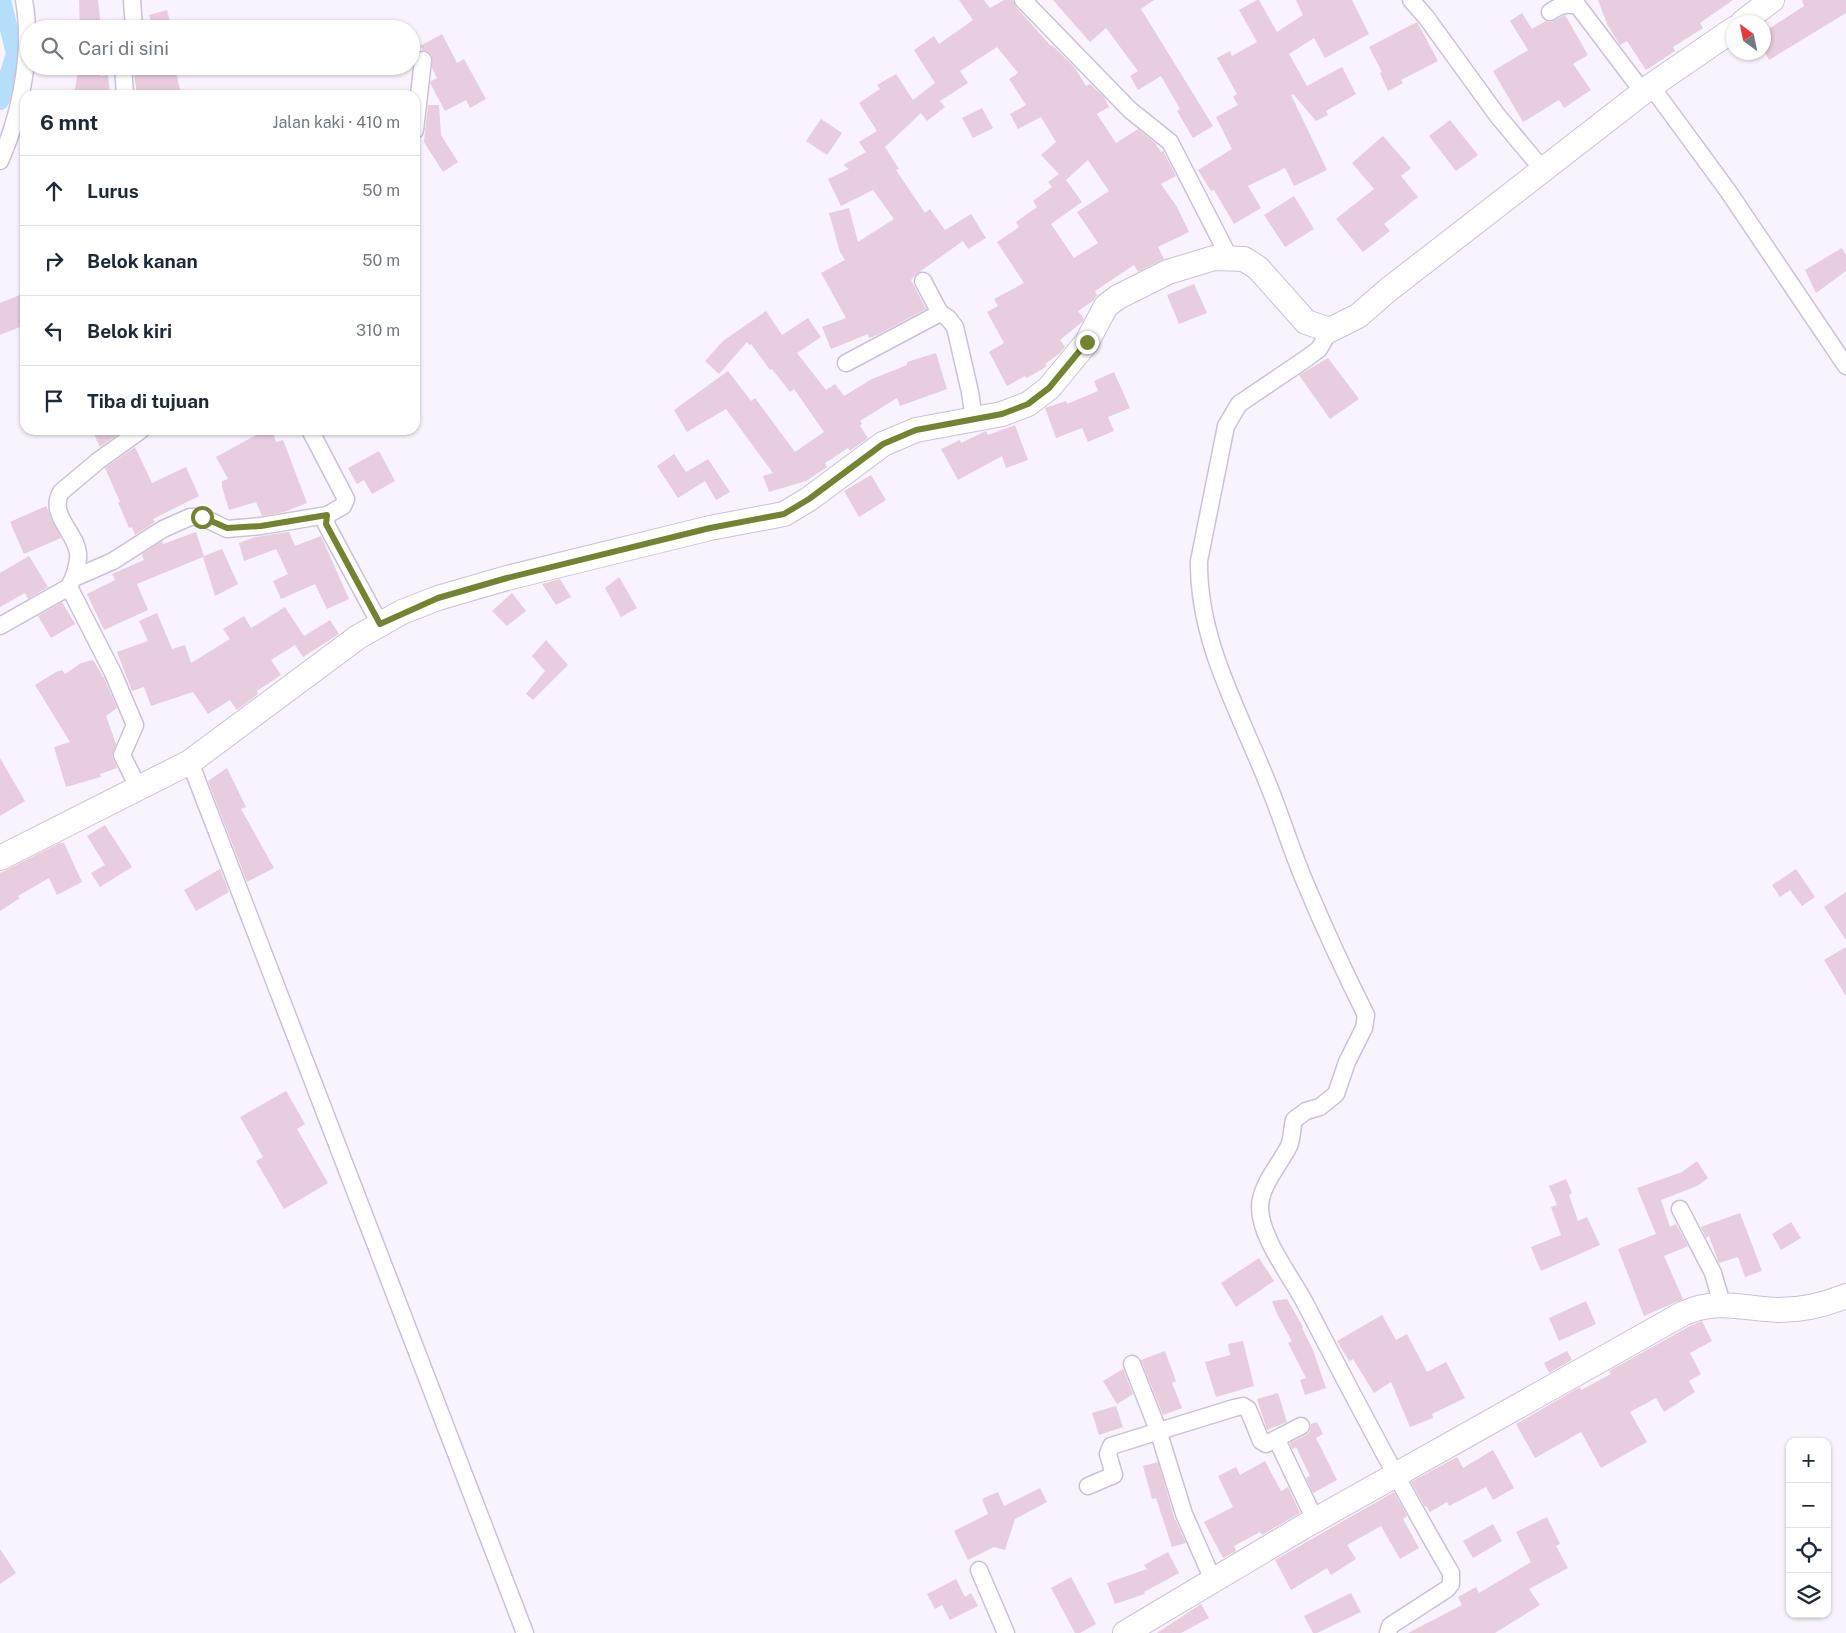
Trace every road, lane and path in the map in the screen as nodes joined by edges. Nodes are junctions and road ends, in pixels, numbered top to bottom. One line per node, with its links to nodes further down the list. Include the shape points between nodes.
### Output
1 (24, 0): 6 (street)
2 (132, 0): 7 (street)
3 (1023, 0): 19 (street, via 1130,110 1170,142)
4 (1411, 0): 18 (street)
5 (1550, 12): 12 (street, via 1560,5 1578,6)
6 (26, 20)
7 (133, 20)
8 (1726, 35): 12 (street)
9 (423, 60): 15 (street)
10 (24, 75): 13 (street)
11 (125, 75): 14 (street)
12 (1647, 89): 18 (street); 24 (street, via 1728,191)
13 (22, 90)
14 (126, 90)
15 (420, 90)
16 (20, 97): 17 (street)
17 (0, 161)
18 (1543, 170): 22 (street, via 1358,316)
19 (1229, 257): 22 (street, via 1244,259 1258,268 1306,322); 25 (street, via 1214,258 1168,272 1118,297 1106,306 1087,342 1049,388 1028,404 1002,414)
20 (923, 281): 21 (street)
21 (940, 313): 23 (street); 25 (street, via 955,327)
22 (1330, 330): 42 (street, via 1319,349 1239,404 1231,416 1226,426 1199,561 1199,584 1208,638 1306,886 1366,1014 1364,1028 1336,1094 1320,1108 1306,1111 1294,1120 1290,1144 1261,1198 1261,1215 1271,1243)
23 (846, 363)
24 (1846, 366)
25 (974, 419): 30 (street, via 916,430 883,444 784,514 710,528 507,578 438,598)
26 (130, 435): 29 (street, via 61,492 58,498 59,512 78,553)
27 (313, 435): 28 (street, via 346,499 344,506)
28 (327, 515): 29 (street, via 227,528 202,517 190,517 163,529); 30 (street, via 326,524)
29 (72, 583): 31 (street); 33 (street, via 135,725 122,755)
30 (380, 624): 32 (street)
31 (0, 626)
32 (190, 762): 33 (street); 47 (street)
33 (139, 789): 34 (street)
34 (0, 858)
35 (1680, 1209): 37 (street, via 1714,1273)
36 (1846, 1296): 37 (street, via 1815,1307 1797,1309)
37 (1722, 1304): 42 (street, via 1696,1308 1648,1331)
38 (1132, 1364): 40 (street)
39 (1301, 1426): 41 (street)
40 (1158, 1430): 41 (street, via 1243,1406 1249,1411 1263,1444); 43 (street, via 1111,1446 1108,1454 1114,1475); 46 (street, via 1184,1514)
41 (1277, 1440): 44 (street)
42 (1394, 1476): 44 (street); 50 (street, via 1453,1578 1447,1588 1390,1626)
43 (1088, 1486)
44 (1315, 1520): 46 (street)
45 (979, 1570): 48 (street)
46 (1213, 1580): 49 (street)
47 (525, 1633)
48 (1006, 1633)
49 (1125, 1633)
50 (1388, 1633)

